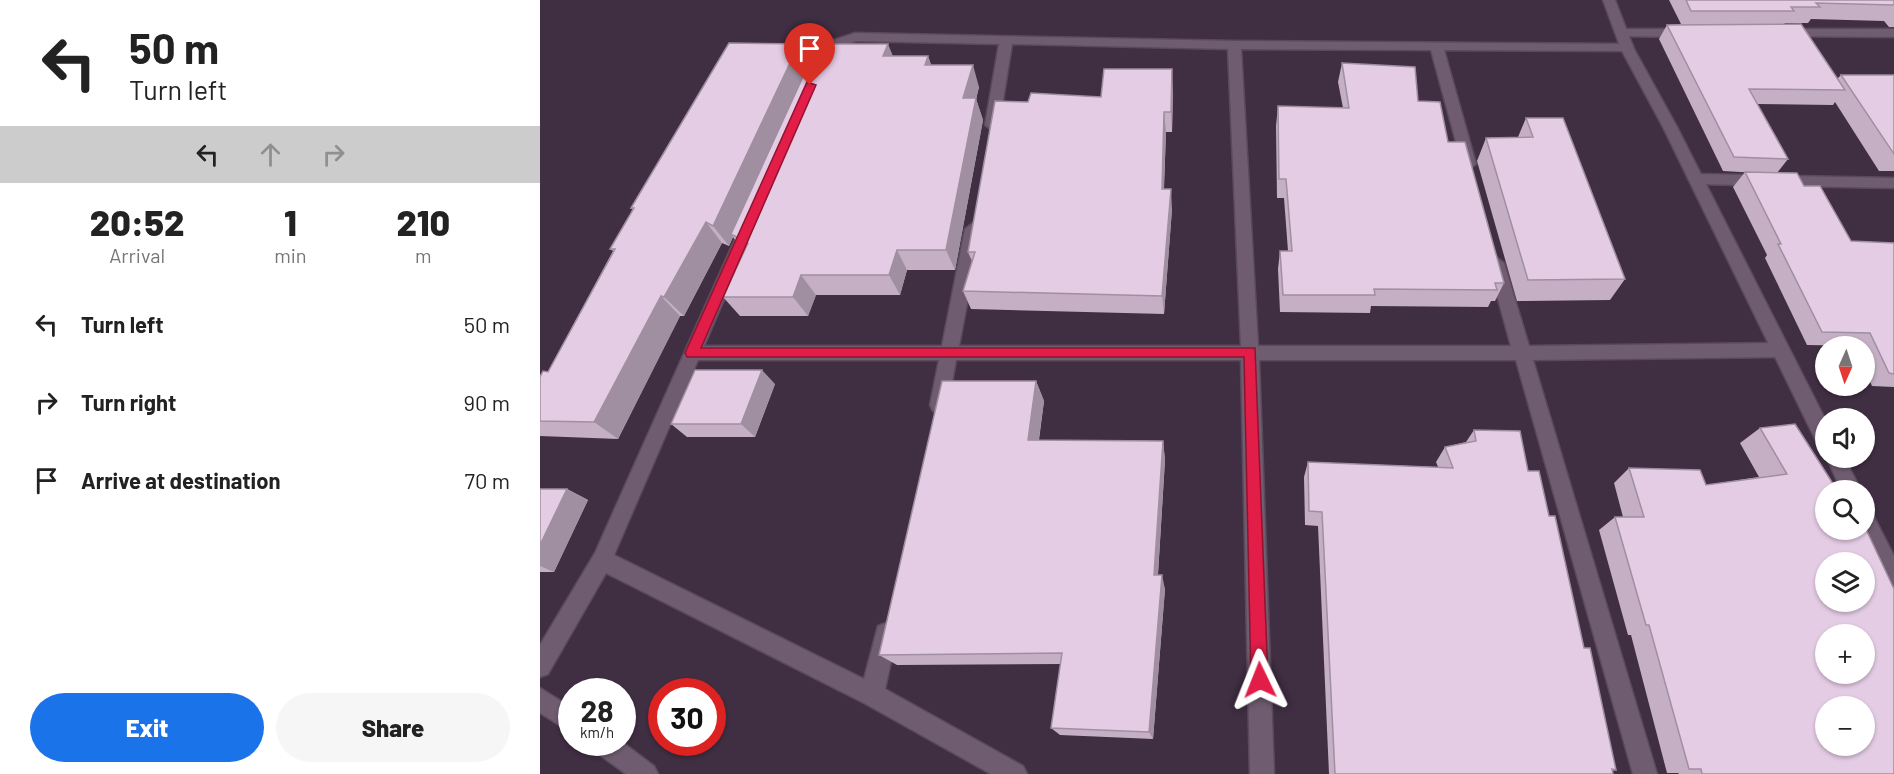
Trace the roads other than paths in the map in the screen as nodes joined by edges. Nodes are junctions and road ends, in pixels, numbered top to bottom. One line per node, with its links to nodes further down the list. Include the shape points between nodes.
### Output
1 (1609, 0): 5 (street)
2 (1704, 33): 5 (street)
3 (1763, 33): 4 (street)
4 (1894, 33)
5 (1624, 40): 8 (street); 11 (street)
6 (1006, 41): 7 (street); 9 (street, via 855,37 830,46); 10 (street)
7 (1234, 45): 8 (street); 18 (street)
8 (1436, 45): 12 (street)
9 (815, 75)
10 (988, 146)
11 (1695, 178): 13 (street); 17 (street)
12 (1474, 182)
13 (1894, 183)
14 (758, 203): 19 (street)
15 (976, 215): 21 (street)
16 (1492, 250): 20 (street)
17 (1779, 350): 20 (street); 22 (street)
18 (1250, 352): 20 (street); 21 (street); 35 (street)
19 (692, 353): 21 (street); 25 (street)
20 (1520, 353): 36 (street)
21 (951, 354): 23 (street)
22 (1815, 420)
23 (935, 422)
24 (1875, 540): 26 (street)
25 (602, 560): 28 (street); 29 (street)
26 (1894, 578)
27 (890, 616): 29 (street)
28 (540, 666)
29 (872, 695): 34 (street)
30 (540, 699): 31 (street)
31 (558, 712)
32 (621, 756): 33 (street)
33 (646, 774)
34 (1014, 774)
35 (1262, 774)
36 (1645, 774)

